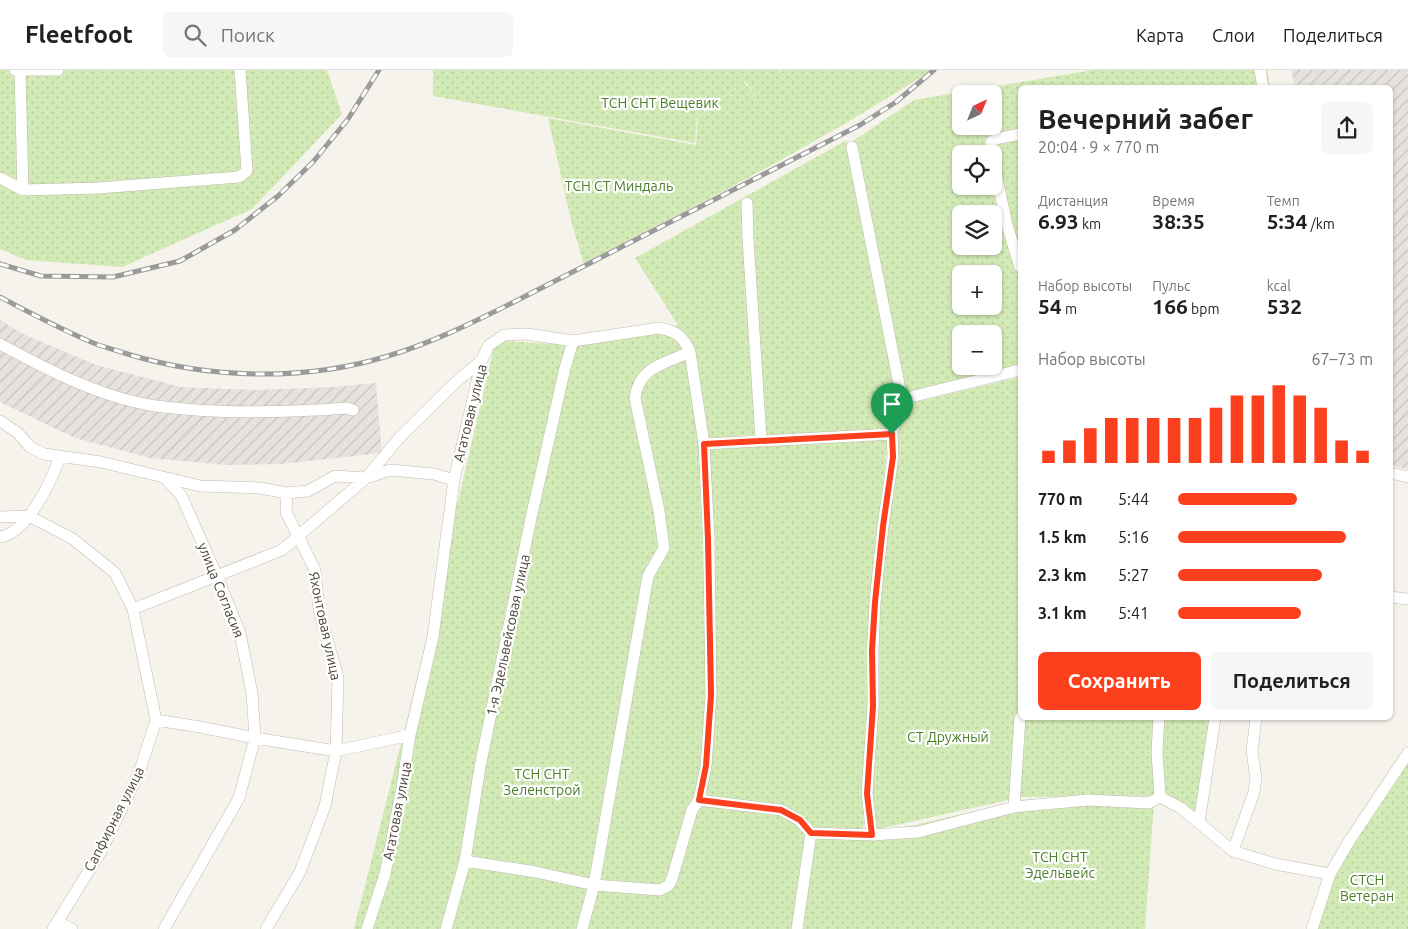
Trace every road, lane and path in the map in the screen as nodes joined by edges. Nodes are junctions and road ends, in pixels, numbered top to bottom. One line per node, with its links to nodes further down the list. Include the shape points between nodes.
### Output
1 (18, 70): 2 (street); 10 (street)
2 (58, 70)
3 (240, 70): 10 (street, via 247,171 239,178)
4 (1260, 70): 5 (street)
5 (1262, 85)
6 (1018, 134): 7 (street, via 996,139)
7 (991, 145)
8 (852, 147): 19 (street)
9 (0, 178): 10 (street)
10 (24, 190)
11 (1000, 195): 13 (street)
12 (748, 203): 23 (street)
13 (1018, 261)
14 (573, 341): 16 (street, Агатовая улица, via 659,328 672,330); 17 (street, Агатовая улица, via 527,334 504,335 488,346); 56 (street, 1-я Эдельвейсовая улица, via 529,528 480,767)
15 (0, 344): 20 (street, via 57,374 101,392 150,405 206,411)
16 (690, 352): 24 (street, Агатовая улица); 58 (street, via 649,370 637,387 636,398 664,548 648,576)
17 (482, 360): 28 (street, via 400,437); 30 (street, Агатовая улица)
18 (1018, 370): 19 (street)
19 (902, 399): 22 (street)
20 (353, 410)
21 (0, 421): 25 (street, via 18,433 30,448)
22 (892, 434): 23 (street); 54 (street, via 893,457 872,650 873,706 867,794)
23 (761, 439): 24 (street)
24 (704, 444): 50 (street, Агатовая улица, via 711,695 706,766)
25 (60, 457): 27 (street, via 101,462); 32 (street, via 48,486)
26 (1393, 474): 29 (street)
27 (165, 478): 31 (street, via 200,486 260,488); 36 (street, улица Согласия, via 181,495)
28 (366, 478): 30 (street, via 390,470 434,474); 31 (street, via 335,476 308,491); 35 (street)
29 (1408, 478)
30 (454, 480): 45 (street, Агатовая улица, via 433,637)
31 (287, 493): 35 (street, Яхонтовая улица, via 286,512)
32 (29, 516): 33 (street); 34 (street, via 8,536); 39 (street, Сапфирная улица, via 73,540 114,573)
33 (0, 517)
34 (0, 537)
35 (298, 538): 36 (street, via 282,550); 47 (street, Яхонтовая улица, via 315,570 319,610 338,678)
36 (218, 576): 39 (street); 46 (street, улица Согласия, via 240,632 252,693)
37 (1393, 597): 38 (street)
38 (1408, 599)
39 (133, 609): 40 (street, Сапфирная улица)
40 (156, 720): 46 (street); 59 (street, Сапфирная улица, via 139,774 100,851)
41 (1020, 720): 51 (street)
42 (1159, 720): 49 (street)
43 (1214, 720): 52 (street)
44 (1256, 720): 55 (street, via 1252,751 1256,778 1254,792)
45 (410, 735): 47 (street); 63 (street, Агатовая улица, via 385,874)
46 (255, 738): 47 (street); 61 (street, улица Согласия, via 239,798)
47 (336, 751): 62 (street, Яхонтовая улица, via 325,806 300,872)
48 (1408, 753): 57 (street)
49 (1160, 797): 51 (street, via 1149,803 1088,800); 52 (street, via 1181,808)
50 (699, 800): 53 (street, via 781,810 800,820); 58 (street, Агатовая улица, via 692,810 669,885 660,890)
51 (1014, 807): 54 (street, via 918,832)
52 (1198, 823): 55 (street)
53 (811, 833): 54 (street); 66 (street)
54 (872, 835)
55 (1234, 851): 57 (street, via 1275,864)
56 (465, 861): 58 (street, Агатовая улица); 64 (street, 1-я Эдельвейсовая улица)
57 (1330, 874): 67 (street)
58 (594, 885): 65 (street)
59 (55, 926): 60 (street)
60 (72, 929)
61 (164, 929)
62 (266, 929)
63 (367, 929)
64 (446, 929)
65 (582, 929)
66 (797, 929)
67 (1312, 929)

